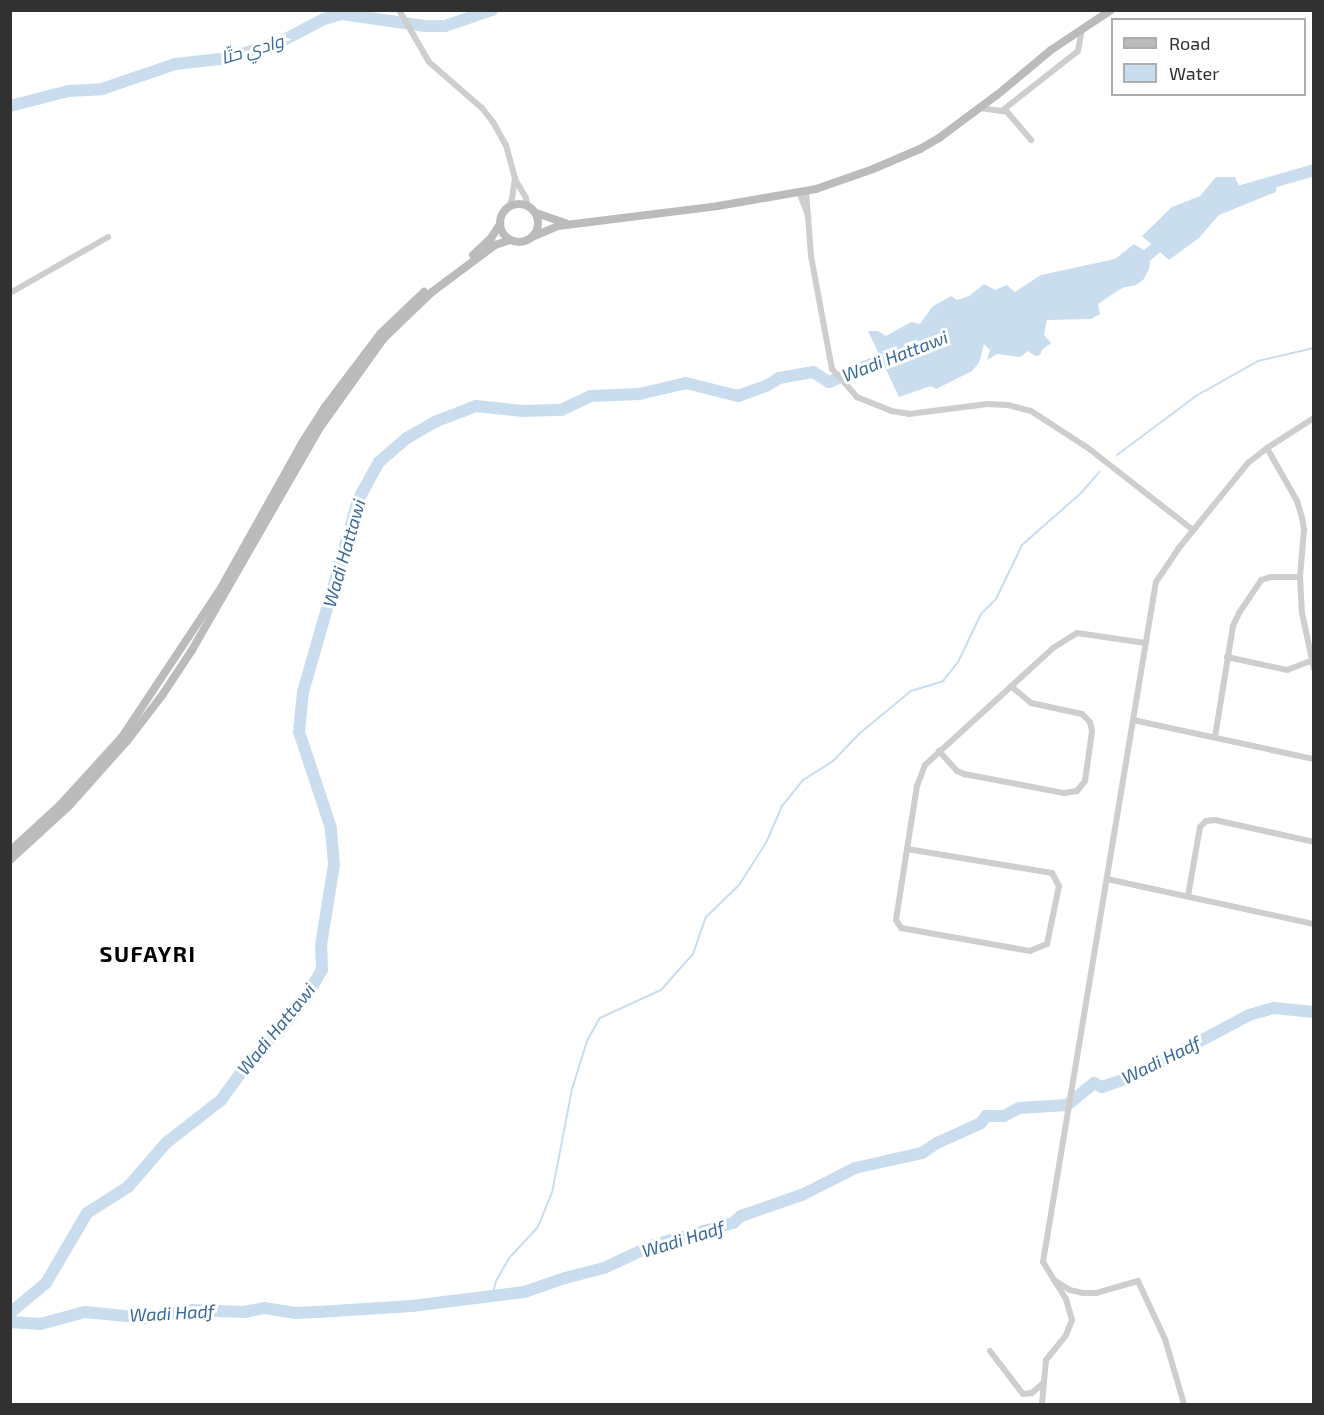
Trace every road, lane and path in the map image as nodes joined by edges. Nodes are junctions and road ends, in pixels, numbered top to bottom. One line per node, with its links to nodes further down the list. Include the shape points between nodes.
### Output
1 (399, 10): 7 (street, via 429,62 493,122 506,145)
2 (1111, 10): 3 (main road)
3 (1082, 27): 4 (main road); 5 (street, via 1078,51)
4 (980, 108): 5 (street); 8 (main road, via 907,156 837,183)
5 (1003, 110): 6 (street)
6 (1031, 140)
7 (515, 178): 9 (street); 10 (street)
8 (803, 191): 13 (main road); 20 (street, via 832,369 857,397 909,414 987,404 1031,411 1088,448)
9 (528, 207): 10 (main road, via 522,204); 11 (main road)
10 (508, 208): 12 (main road)
11 (536, 213): 13 (main road); 15 (main road, via 538,226)
12 (500, 224): 16 (main road); 33 (main road, via 477,251 407,306 367,350 302,443 221,588 144,707 60,805)
13 (574, 224): 15 (main road)
14 (108, 237): 17 (street)
15 (532, 237): 16 (main road, via 522,242)
16 (510, 240): 34 (main road, via 495,245 437,288 384,338 315,436 163,694 69,806)
17 (10, 293)
18 (1314, 418): 19 (street)
19 (1267, 448): 20 (street, via 1231,482); 21 (street, via 1302,517)
20 (1193, 530): 22 (street, via 1156,582)
21 (1300, 577): 23 (street, via 1272,577 1253,588 1233,626); 24 (street)
22 (1145, 643): 26 (street, via 1077,633 1053,648); 27 (street)
23 (1227, 657): 24 (street, via 1287,670); 28 (street)
24 (1310, 661): 25 (street)
25 (1314, 669)
26 (1011, 686): 29 (street); 29 (street, via 1031,703 1082,714 1090,722 1085,781 1077,791 1064,793 964,774)
27 (1133, 720): 28 (street); 35 (street)
28 (1215, 737): 30 (street)
29 (939, 751): 32 (street, via 921,771)
30 (1314, 759)
31 (1314, 842): 36 (street, via 1206,821 1200,827)
32 (907, 849): 32 (street, via 896,920 901,928 1030,951 1047,945 1059,886 1052,873)
33 (10, 851)
34 (10, 860)
35 (1107, 879): 36 (street); 38 (street, via 1043,1262)
36 (1188, 896): 37 (street)
37 (1314, 924)
38 (1054, 1280): 40 (street, via 1066,1299 1072,1320 1066,1335 1046,1360); 42 (street, via 1083,1293 1138,1281 1165,1339)
39 (990, 1351): 40 (street, via 1023,1394 1032,1393)
40 (1044, 1382): 41 (street)
41 (1042, 1404)
42 (1184, 1404)

